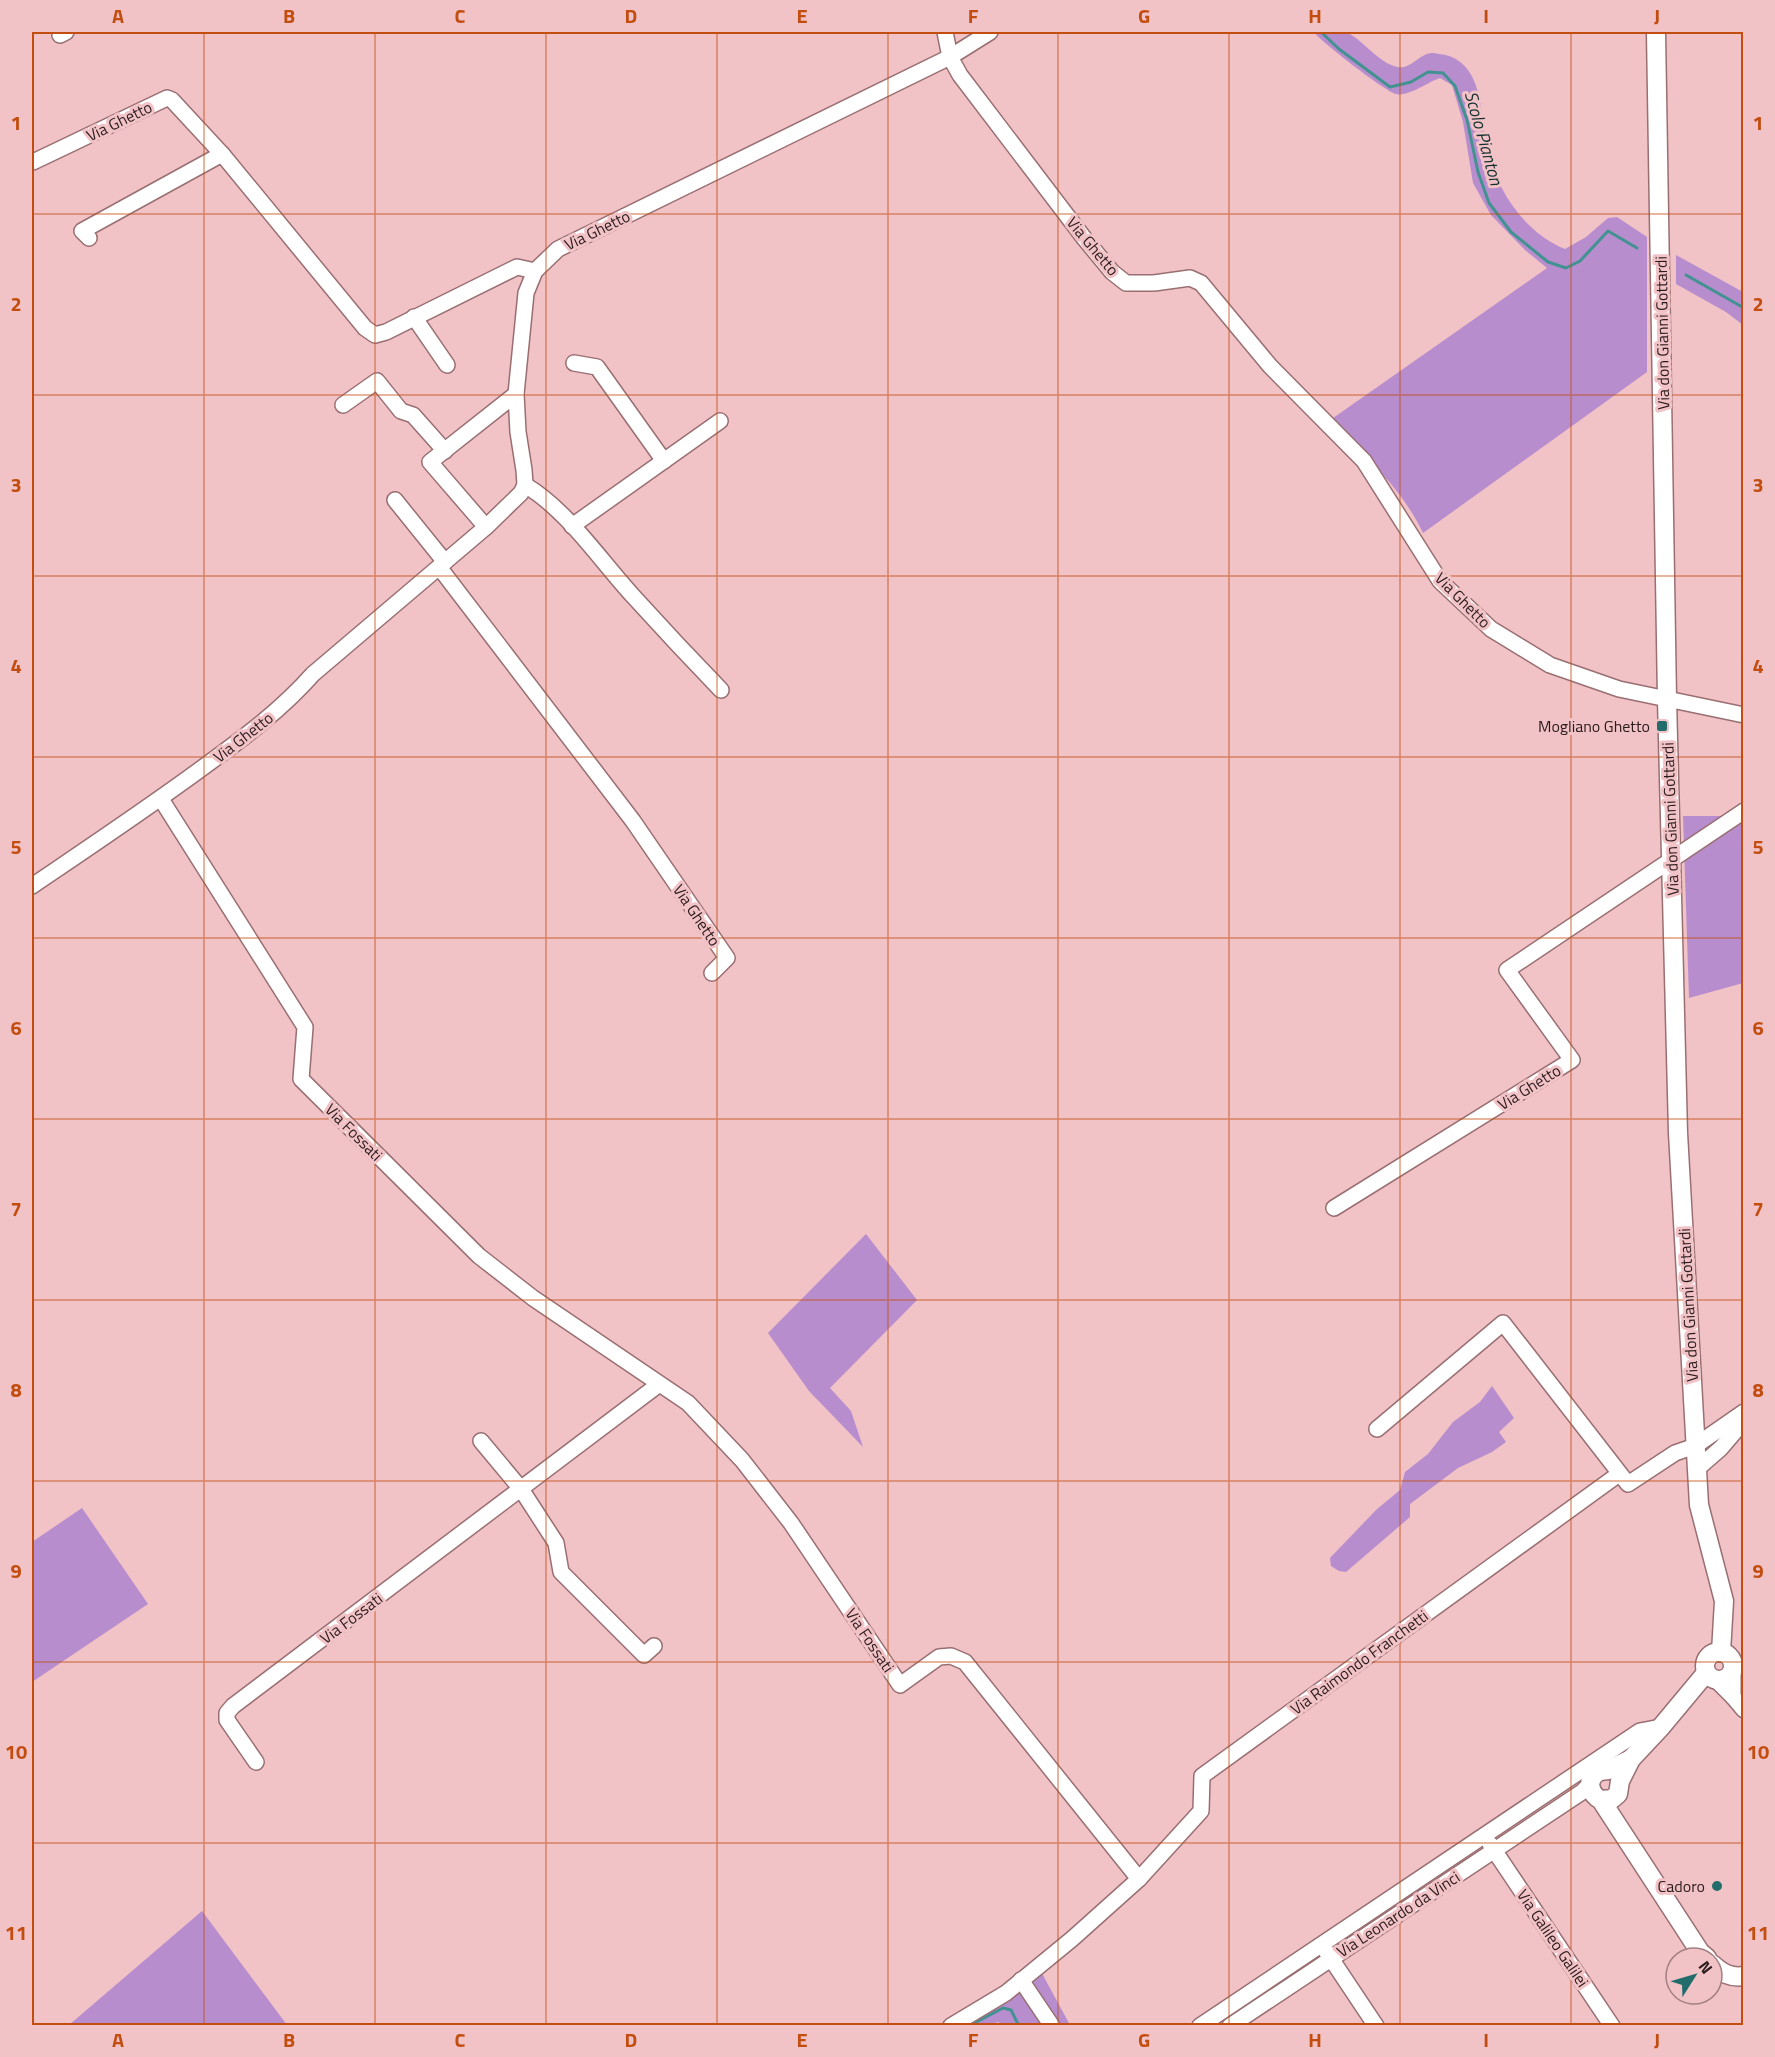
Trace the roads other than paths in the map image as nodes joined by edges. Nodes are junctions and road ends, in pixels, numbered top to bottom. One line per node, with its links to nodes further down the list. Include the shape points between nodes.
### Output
1 (945, 32): 4 (street)
2 (990, 32): 4 (street)
3 (1658, 32): 23 (main road, Via don Gianni Gottardi)
4 (950, 57): 8 (street, Via Ghetto, via 558,249); 23 (street, Via Ghetto, via 1112,272 1126,283 1190,278 1201,284 1269,366 1364,461 1440,581 1491,629 1550,665 1619,690)
5 (222, 154): 6 (street, Via Ghetto, via 167,98); 7 (street, via 82,231); 9 (street, Via Ghetto, via 365,328 375,335)
6 (33, 162)
7 (89, 238)
8 (535, 271): 9 (street, Via Ghetto, via 517,267); 12 (street, Via Ghetto, via 526,293)
9 (414, 317): 11 (street)
10 (574, 363): 16 (street, via 597,367)
11 (447, 365)
12 (516, 394): 15 (street); 17 (street, Via Ghetto)
13 (343, 405): 15 (street, via 377,381 401,411 413,415)
14 (720, 421): 16 (street)
15 (444, 451): 20 (street, via 430,462)
16 (664, 461): 19 (street)
17 (525, 486): 19 (street); 20 (street, Via Ghetto)
18 (394, 500): 21 (street, Via Ghetto)
19 (572, 526): 22 (street)
20 (486, 527): 21 (street, Via Ghetto)
21 (442, 565): 25 (street, Via Ghetto, via 313,674 260,725); 29 (street, Via Ghetto, via 633,821 727,958)
22 (721, 690)
23 (1667, 699): 24 (street, Via Ghetto); 27 (main road, Via don Gianni Gottardi)
24 (1743, 714)
25 (161, 799): 28 (street, Via Ghetto); 31 (street, Via Fossati, via 305,1027 301,1079 479,1256 533,1299)
26 (1743, 811): 27 (street, Via Ghetto)
27 (1671, 859): 30 (street, Via Ghetto, via 1507,970 1572,1060); 36 (main road, Via don Gianni Gottardi, via 1678,1133)
28 (32, 886)
29 (712, 973)
30 (1334, 1208)
31 (658, 1384): 39 (street, Via Fossati); 51 (street, Via Fossati, via 688,1403 742,1461 791,1523 900,1685 939,1657 951,1656 965,1662)
32 (1743, 1412): 36 (street)
33 (1743, 1421): 37 (street)
34 (1377, 1429): 38 (street, via 1503,1323)
35 (482, 1441): 39 (street)
36 (1695, 1446): 37 (main road, Via don Gianni Gottardi); 38 (street, via 1675,1453 1628,1484)
37 (1697, 1469): 41 (main road, Via don Gianni Gottardi, via 1700,1505 1724,1601)
38 (1619, 1474): 51 (street, Via Raimondo Franchetti, via 1202,1776 1202,1811)
39 (521, 1489): 40 (street, via 556,1543 561,1572 644,1655); 47 (street, Via Fossati, via 233,1706 227,1720)
40 (654, 1646)
41 (1721, 1652): 42 (main road, via 1729,1656); 43 (main road, via 1706,1659)
42 (1733, 1667): 43 (main road, via 1728,1677); 44 (street)
43 (1711, 1677): 44 (street); 46 (main road)
44 (1733, 1697): 45 (street)
45 (1743, 1710)
46 (1660, 1727): 48 (main road); 49 (street, via 1640,1731)
47 (256, 1762)
48 (1605, 1788): 50 (street, Via Leonardo da Vinci, via 1566,1802); 53 (main road, via 1621,1830)
49 (1484, 1836): 50 (street, Via Galileo Galilei); 52 (street)
50 (1494, 1850): 54 (street, Via Leonardo da Vinci); 63 (street, Via Galileo Galilei)
51 (1139, 1879): 57 (street)
52 (1322, 1944): 54 (street); 60 (street)
53 (1696, 1946)
54 (1331, 1958): 61 (street, Via Leonardo da Vinci); 62 (street)
55 (1724, 1973): 56 (main road)
56 (1743, 1976)
57 (1021, 1980): 58 (street); 59 (street)
58 (951, 2025)
59 (1052, 2025)
60 (1200, 2025)
61 (1230, 2025)
62 (1376, 2025)
63 (1612, 2025)

